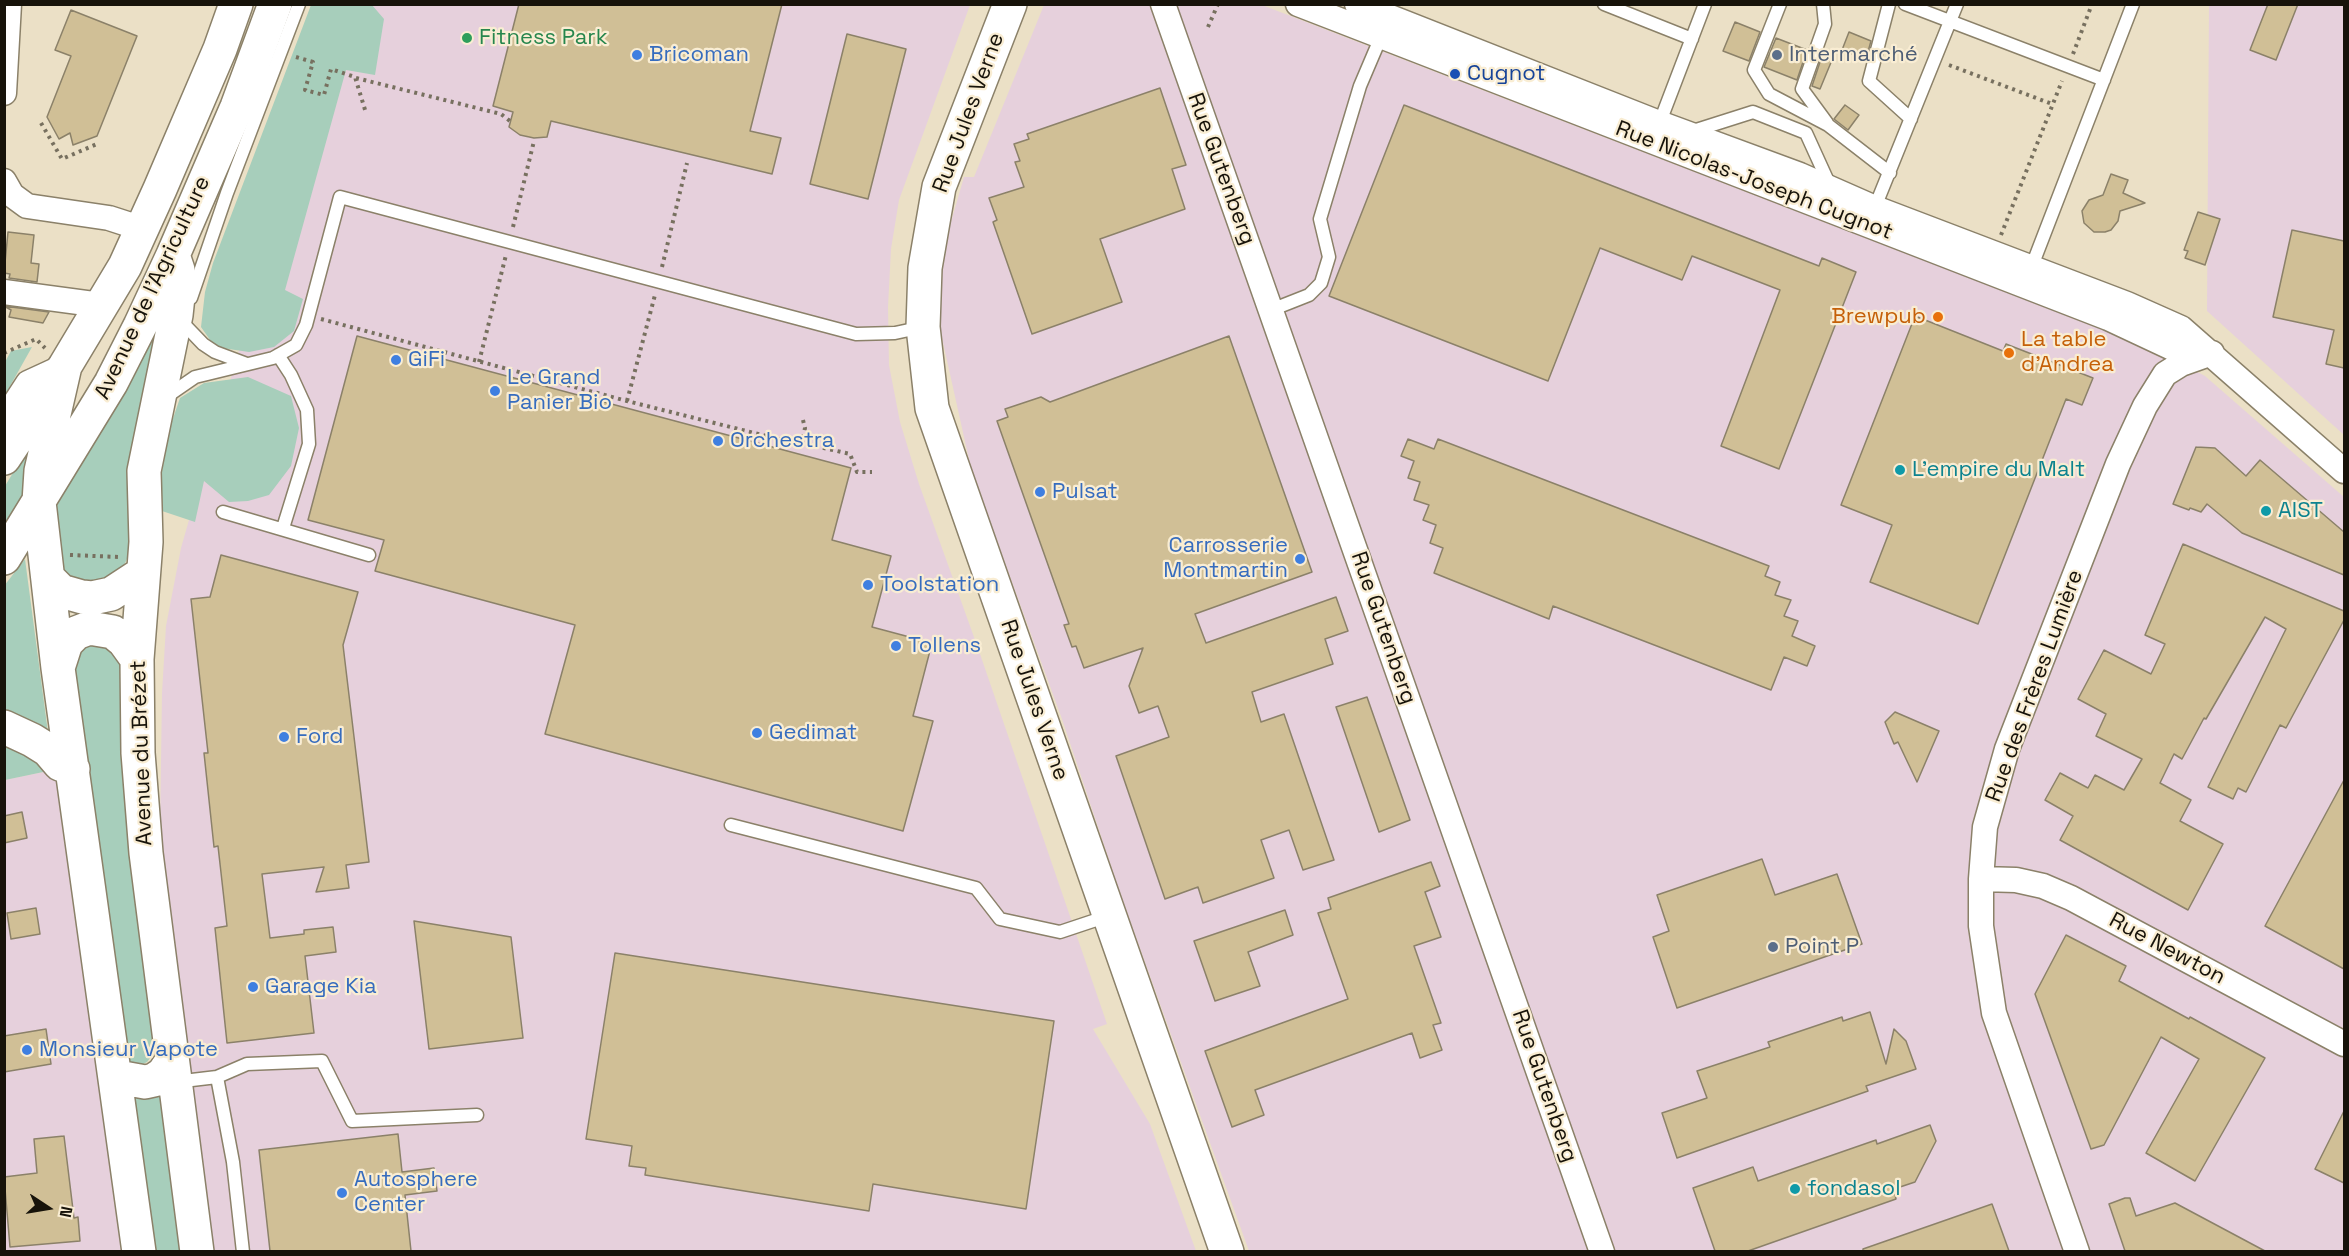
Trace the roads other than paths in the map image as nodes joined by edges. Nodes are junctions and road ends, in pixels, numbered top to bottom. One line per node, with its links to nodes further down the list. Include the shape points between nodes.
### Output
1 (9, 4): 22 (street)
2 (236, 4): 31 (main road, Avenue de l'Agriculture)
3 (275, 4): 32 (main road, Avenue de l'Agriculture, via 237,107)
4 (298, 4): 37 (lane)
5 (1010, 4): 38 (main road, Rue Jules Verne, via 939,187 925,268)
6 (1163, 4): 36 (street, Rue Gutenberg)
7 (1298, 4): 17 (street, Rue Nicolas-Joseph Cugnot)
8 (1357, 4): 19 (street, Rue Nicolas-Joseph Cugnot)
9 (1604, 4): 20 (lane)
10 (1705, 4): 20 (lane)
11 (1780, 4): 24 (lane, via 1754,70 1769,94)
12 (1823, 4): 24 (lane, via 1825,24 1802,89)
13 (1889, 4): 23 (lane, via 1869,81)
14 (1905, 4): 18 (lane)
15 (1957, 4): 18 (lane)
16 (2133, 4): 21 (lane)
17 (1341, 12): 19 (street, Rue Nicolas-Joseph Cugnot)
18 (1950, 22): 21 (lane); 23 (lane)
19 (1385, 27): 25 (street, Rue Nicolas-Joseph Cugnot); 36 (lane, via 1360,86 1320,219 1329,256 1321,283 1309,295)
20 (1692, 39): 25 (lane)
21 (2104, 80): 33 (lane)
22 (4, 93)
23 (1911, 119): 27 (lane)
24 (1828, 125): 27 (lane)
25 (1656, 133): 26 (street, Rue Nicolas-Joseph Cugnot); 30 (street, Rue Nicolas-Joseph Cugnot)
26 (1687, 133): 29 (street, Rue Nicolas-Joseph Cugnot); 29 (lane, via 1753,112 1806,133)
27 (1890, 173): 30 (lane)
28 (4, 181): 31 (street, via 12,195 27,206 109,218)
29 (1832, 189): 30 (street, Rue Nicolas-Joseph Cugnot)
30 (1872, 216): 33 (street, Rue Nicolas-Joseph Cugnot); 33 (street, Rue Nicolas-Joseph Cugnot, via 1994,253)
31 (143, 229): 35 (main road, Avenue de l'Agriculture)
32 (173, 255): 37 (main road, Avenue du Brézet, via 178,270); 49 (main road, Avenue de l'Agriculture, via 111,383)
33 (2028, 277): 39 (street, Rue Nicolas-Joseph Cugnot); 40 (street, Rue Nicolas-Joseph Cugnot, via 2127,304 2181,328)
34 (4, 292): 35 (street)
35 (101, 305): 43 (main road, Avenue de l'Agriculture)
36 (1271, 310): 72 (street, Rue Gutenberg)
37 (180, 319): 42 (lane, via 203,344); 44 (main road, Avenue du Brézet)
38 (922, 327): 41 (lane, via 895,333 856,334 340,197 309,316 296,345); 62 (main road, Rue Jules Verne, via 932,408)
39 (2160, 342): 40 (street, Rue Nicolas-Joseph Cugnot, via 2172,348); 45 (street, Rue des Frères Lumière, via 2151,366)
40 (2212, 353): 45 (street, Rue des Frères Lumière, via 2165,374); 48 (street, Rue Nicolas-Joseph Cugnot)
41 (279, 355): 42 (lane); 51 (lane, via 307,410 309,444)
42 (247, 364): 44 (lane, via 195,377)
43 (65, 366): 46 (street, via 28,383); 47 (main road, Avenue de l'Agriculture); 49 (main road, via 41,471)
44 (158, 403): 54 (main road, Avenue du Brézet, via 144,471)
45 (2145, 406): 61 (street, Rue des Frères Lumière, via 2118,464 2007,749 1985,827)
46 (4, 420)
47 (4, 458)
48 (2344, 471)
49 (39, 502): 53 (main road, Avenue de l'Agriculture); 55 (main road)
50 (223, 512): 51 (lane)
51 (283, 528): 52 (lane)
52 (369, 555)
53 (4, 558)
54 (143, 573): 55 (main road, via 100,598 61,591); 56 (main road, Avenue du Brézet)
55 (48, 578): 57 (main road)
56 (137, 659): 57 (main road, via 113,632 89,628 66,643); 65 (main road, Avenue du Brézet, via 141,808)
57 (58, 668): 59 (main road)
58 (4, 727): 59 (main road, via 32,740)
59 (73, 770): 64 (main road)
60 (730, 825): 62 (lane, via 975,888 1000,919 1060,932)
61 (1981, 879): 63 (street, Rue Newton, via 2016,880 2071,897); 73 (street, Rue des Frères Lumière, via 1980,926 1994,1013)
62 (1109, 916): 71 (main road, Rue Jules Verne)
63 (2344, 1044)
64 (114, 1071): 65 (main road, via 123,1078 145,1082); 68 (main road)
65 (173, 1072): 66 (lane); 69 (main road, Avenue du Brézet)
66 (217, 1077): 67 (lane, via 247,1064 322,1061 352,1121); 70 (lane, via 233,1162)
67 (477, 1115)
68 (139, 1251)
69 (197, 1251)
70 (243, 1251)
71 (1227, 1251)
72 (1602, 1251)
73 (2077, 1251)

